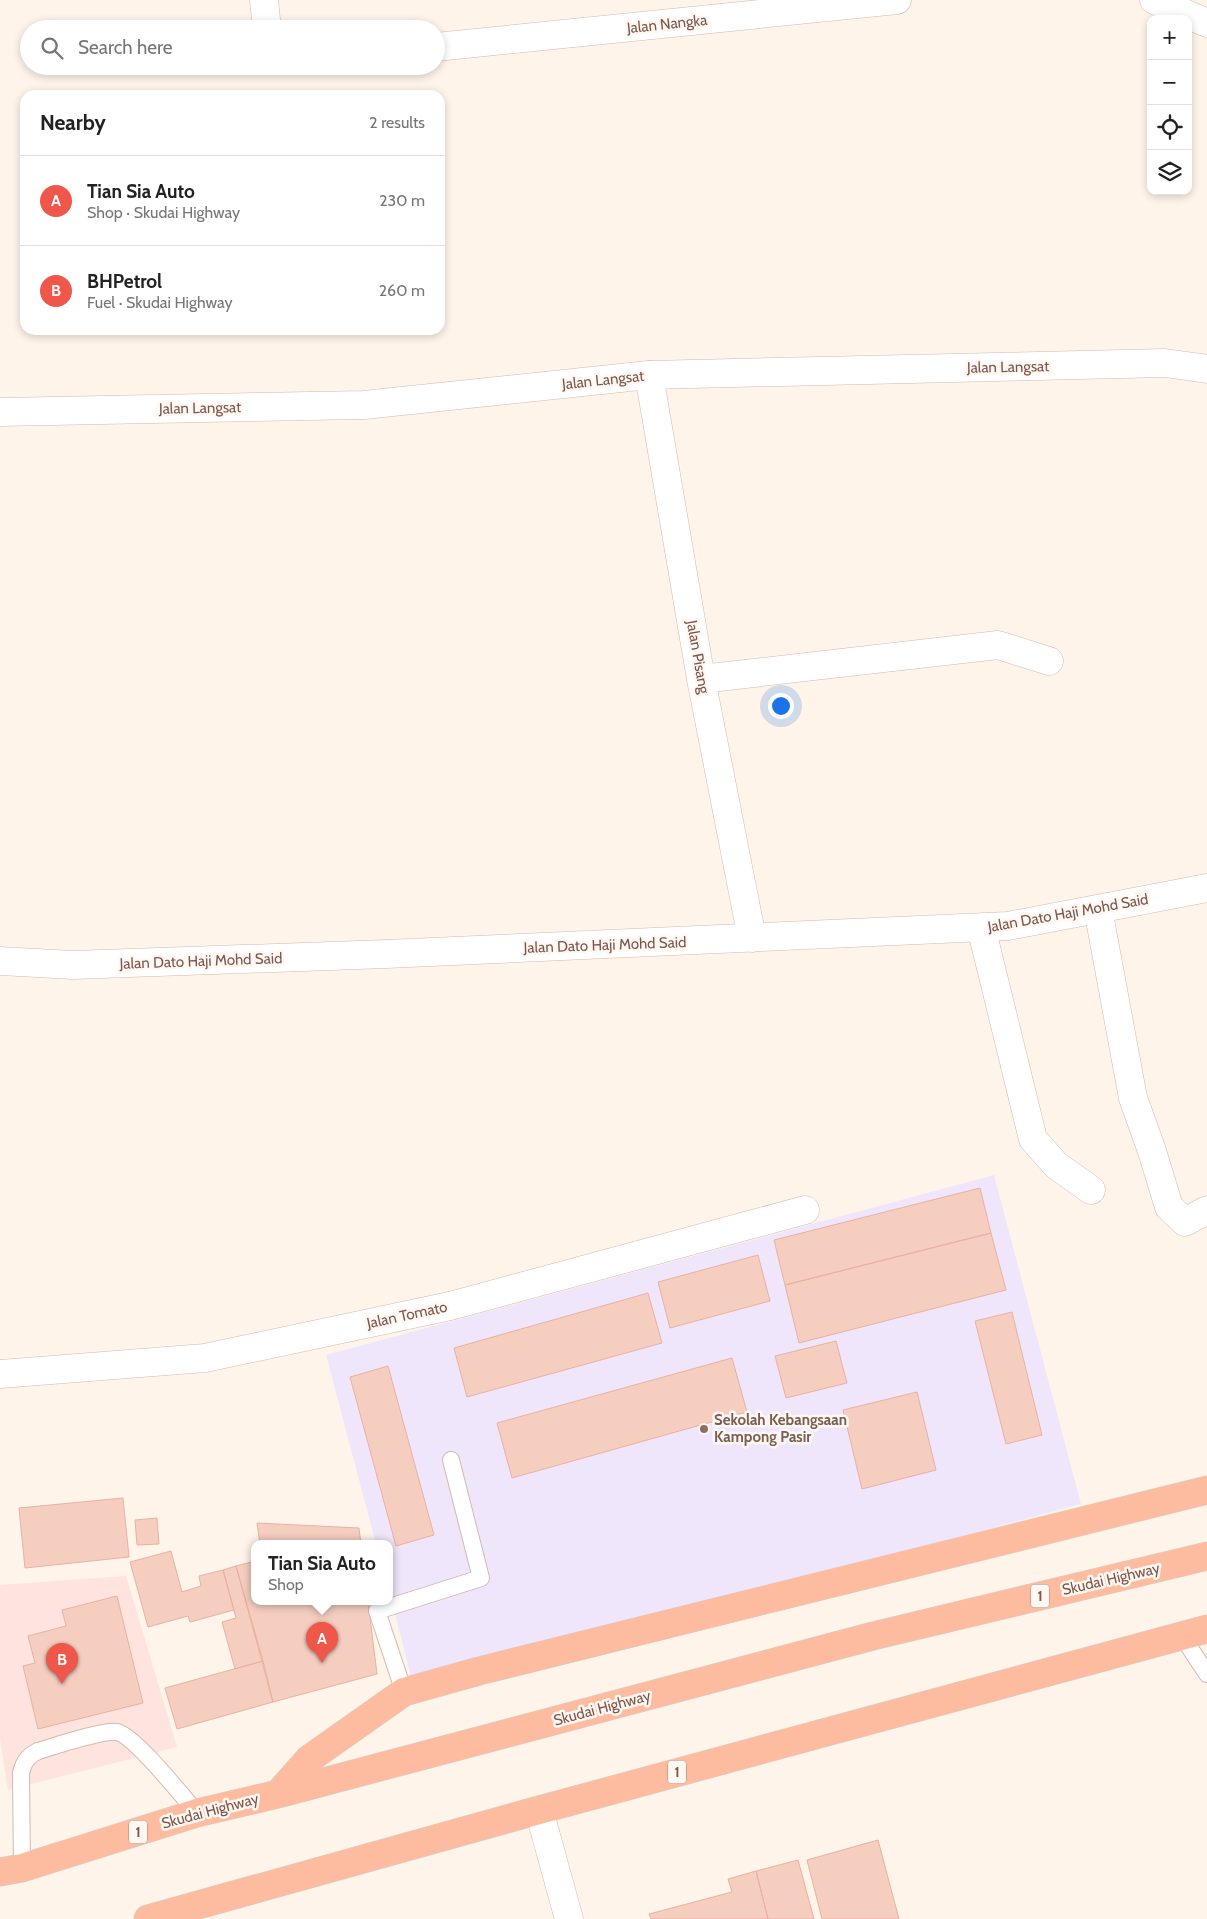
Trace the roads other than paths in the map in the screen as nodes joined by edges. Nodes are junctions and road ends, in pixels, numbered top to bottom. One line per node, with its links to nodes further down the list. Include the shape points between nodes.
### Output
1 (264, 0): 4 (street)
2 (897, 0): 6 (street, Jalan Nangka)
3 (1154, 0): 5 (street)
4 (266, 20)
5 (1207, 23)
6 (445, 46)
7 (1207, 369): 8 (street, Jalan Langsat, via 1165,363)
8 (649, 375): 9 (street, Jalan Langsat, via 364,405); 11 (street, Jalan Pisang)
9 (0, 412)
10 (1049, 661): 11 (street, via 998,645)
11 (701, 679): 15 (street, Jalan Pisang)
12 (1207, 888): 13 (street, Jalan Dato Haji Mohd Said)
13 (1098, 909): 14 (street, Jalan Dato Haji Mohd Said, via 1008,926); 19 (street, via 1133,1098 1169,1207 1185,1222)
14 (981, 927): 15 (street, Jalan Dato Haji Mohd Said); 17 (street, via 1033,1140 1056,1166)
15 (752, 938): 16 (street, Jalan Dato Haji Mohd Said, via 73,965)
16 (0, 961)
17 (1091, 1190)
18 (805, 1210): 20 (street, Jalan Tomato, via 450,1306 205,1358)
19 (1207, 1210)
20 (0, 1374)
21 (451, 1460): 26 (lane, via 481,1578 377,1611)
22 (1207, 1490): 26 (highway)
23 (1207, 1556): 27 (highway, Skudai Highway / 1, via 873,1636)
24 (1195, 1632): 25 (lane); 28 (highway, 1)
25 (1207, 1674)
26 (404, 1692): 27 (highway, via 309,1759)
27 (278, 1794): 29 (highway, Skudai Highway / 1)
28 (540, 1810): 31 (highway, 1); 32 (street)
29 (197, 1813): 30 (highway, Skudai Highway / 1); 30 (lane, via 148,1757 123,1734 108,1732 38,1751 23,1763)
30 (11, 1870)
31 (148, 1919)
32 (569, 1919)

